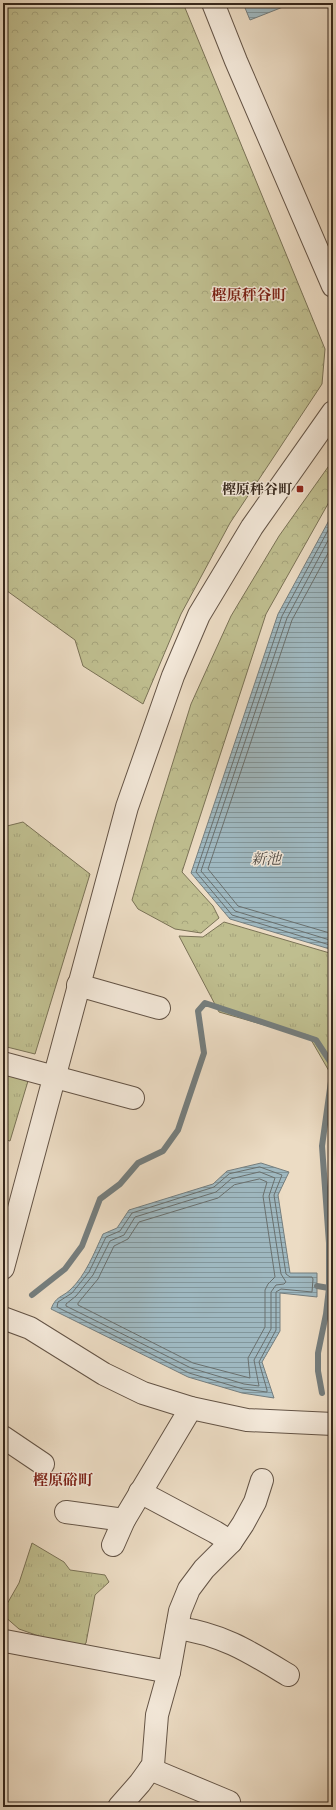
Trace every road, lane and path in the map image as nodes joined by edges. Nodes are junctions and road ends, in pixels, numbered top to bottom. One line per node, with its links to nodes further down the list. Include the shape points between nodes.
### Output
1 (213, 3): 2 (street)
2 (333, 286)
3 (333, 412): 4 (street, via 252,527 199,615 173,676 126,807)
4 (78, 985): 5 (street); 7 (street)
5 (159, 1008)
6 (3, 1064): 7 (street)
7 (53, 1078): 8 (street); 9 (street)
8 (133, 1098)
9 (3, 1268)
10 (3, 1318): 11 (street, via 30,1328 104,1374 136,1390)
11 (191, 1408): 12 (street, via 246,1420); 16 (street)
12 (333, 1424)
13 (3, 1437): 14 (street)
14 (43, 1464)
15 (262, 1480): 19 (street, via 255,1502)
16 (140, 1492): 18 (street); 19 (street)
17 (66, 1512): 18 (street)
18 (124, 1520): 20 (street)
19 (231, 1542): 21 (street, via 204,1569 189,1589 180,1611)
20 (113, 1545)
21 (177, 1628): 23 (street); 24 (street, via 200,1631 242,1647)
22 (5, 1641): 23 (street)
23 (170, 1672): 25 (street, via 157,1715 153,1764)
24 (288, 1675)
25 (150, 1769): 26 (street); 27 (street)
26 (131, 1802)
27 (229, 1802)

